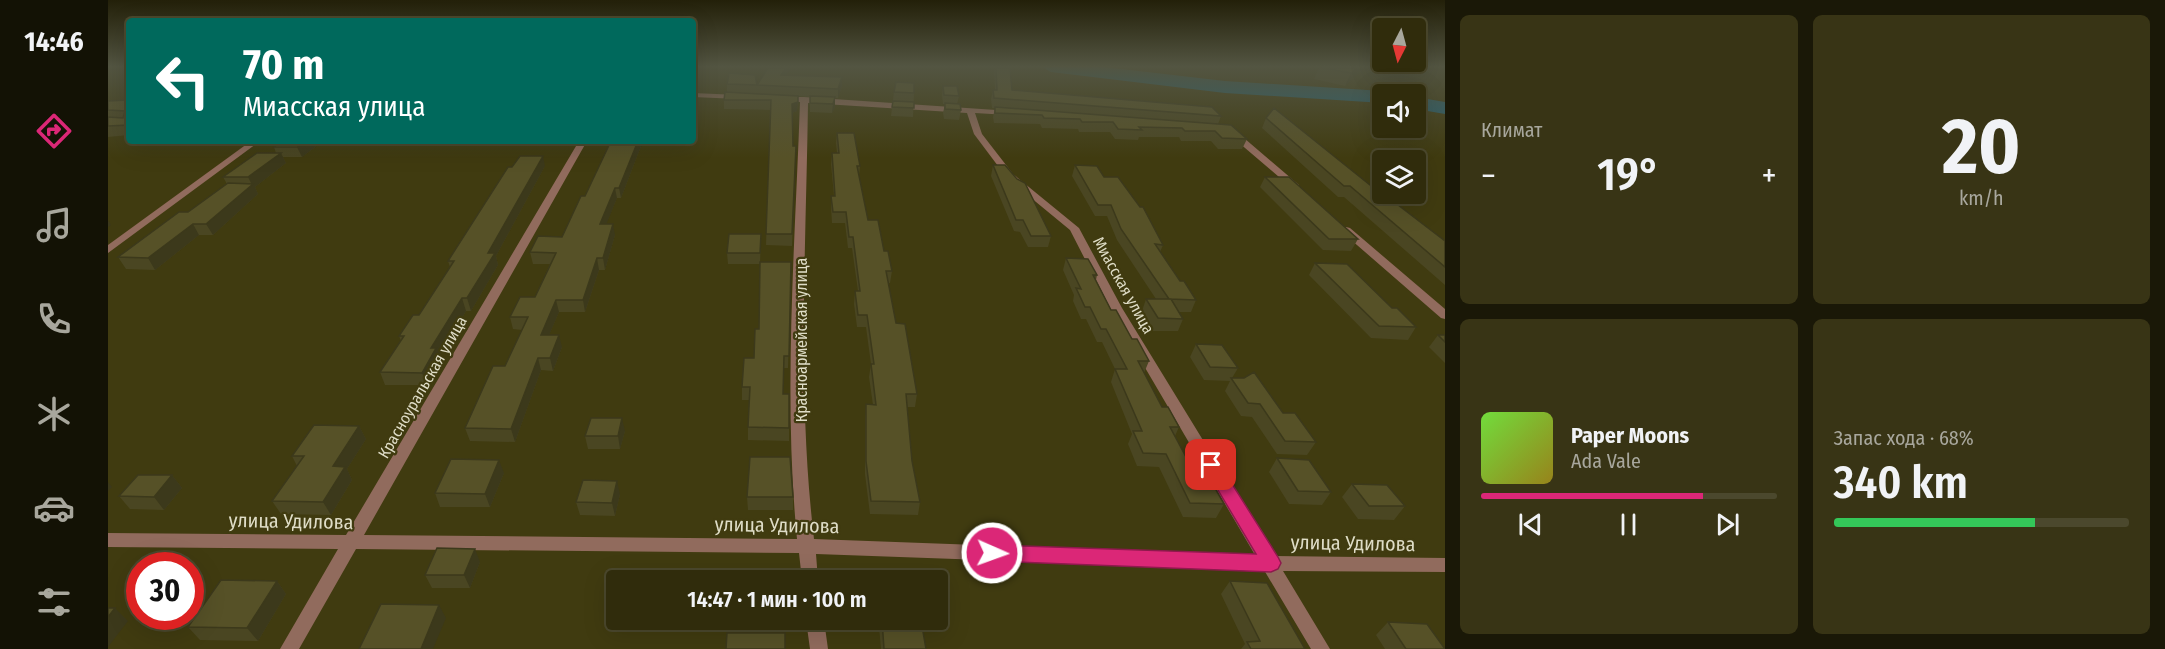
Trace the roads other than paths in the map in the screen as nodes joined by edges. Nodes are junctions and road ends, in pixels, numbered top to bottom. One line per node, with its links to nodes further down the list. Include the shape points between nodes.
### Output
1 (772, 98): 2 (street)
2 (804, 99): 3 (street); 14 (street, Красноармейская улица, via 798,378)
3 (969, 110): 4 (street); 15 (street, Миасская улица, via 978,134 1010,176 1074,228 1116,308)
4 (1017, 114)
5 (1230, 131): 8 (street)
6 (252, 144): 10 (street)
7 (581, 144): 13 (street, Красноуральская улица)
8 (1302, 192)
9 (1338, 223): 11 (street)
10 (108, 250)
11 (1445, 315)
12 (108, 540): 13 (street, улица Удилова)
13 (349, 543): 14 (street, улица Удилова); 19 (street, Красноуральская улица)
14 (806, 546): 15 (street, улица Удилова); 17 (street, Красноармейская улица)
15 (1271, 563): 16 (street, улица Удилова); 21 (street, Миасская улица)
16 (1445, 565)
17 (809, 570)
18 (816, 630): 20 (street)
19 (289, 649)
20 (819, 649)
21 (1321, 649)

